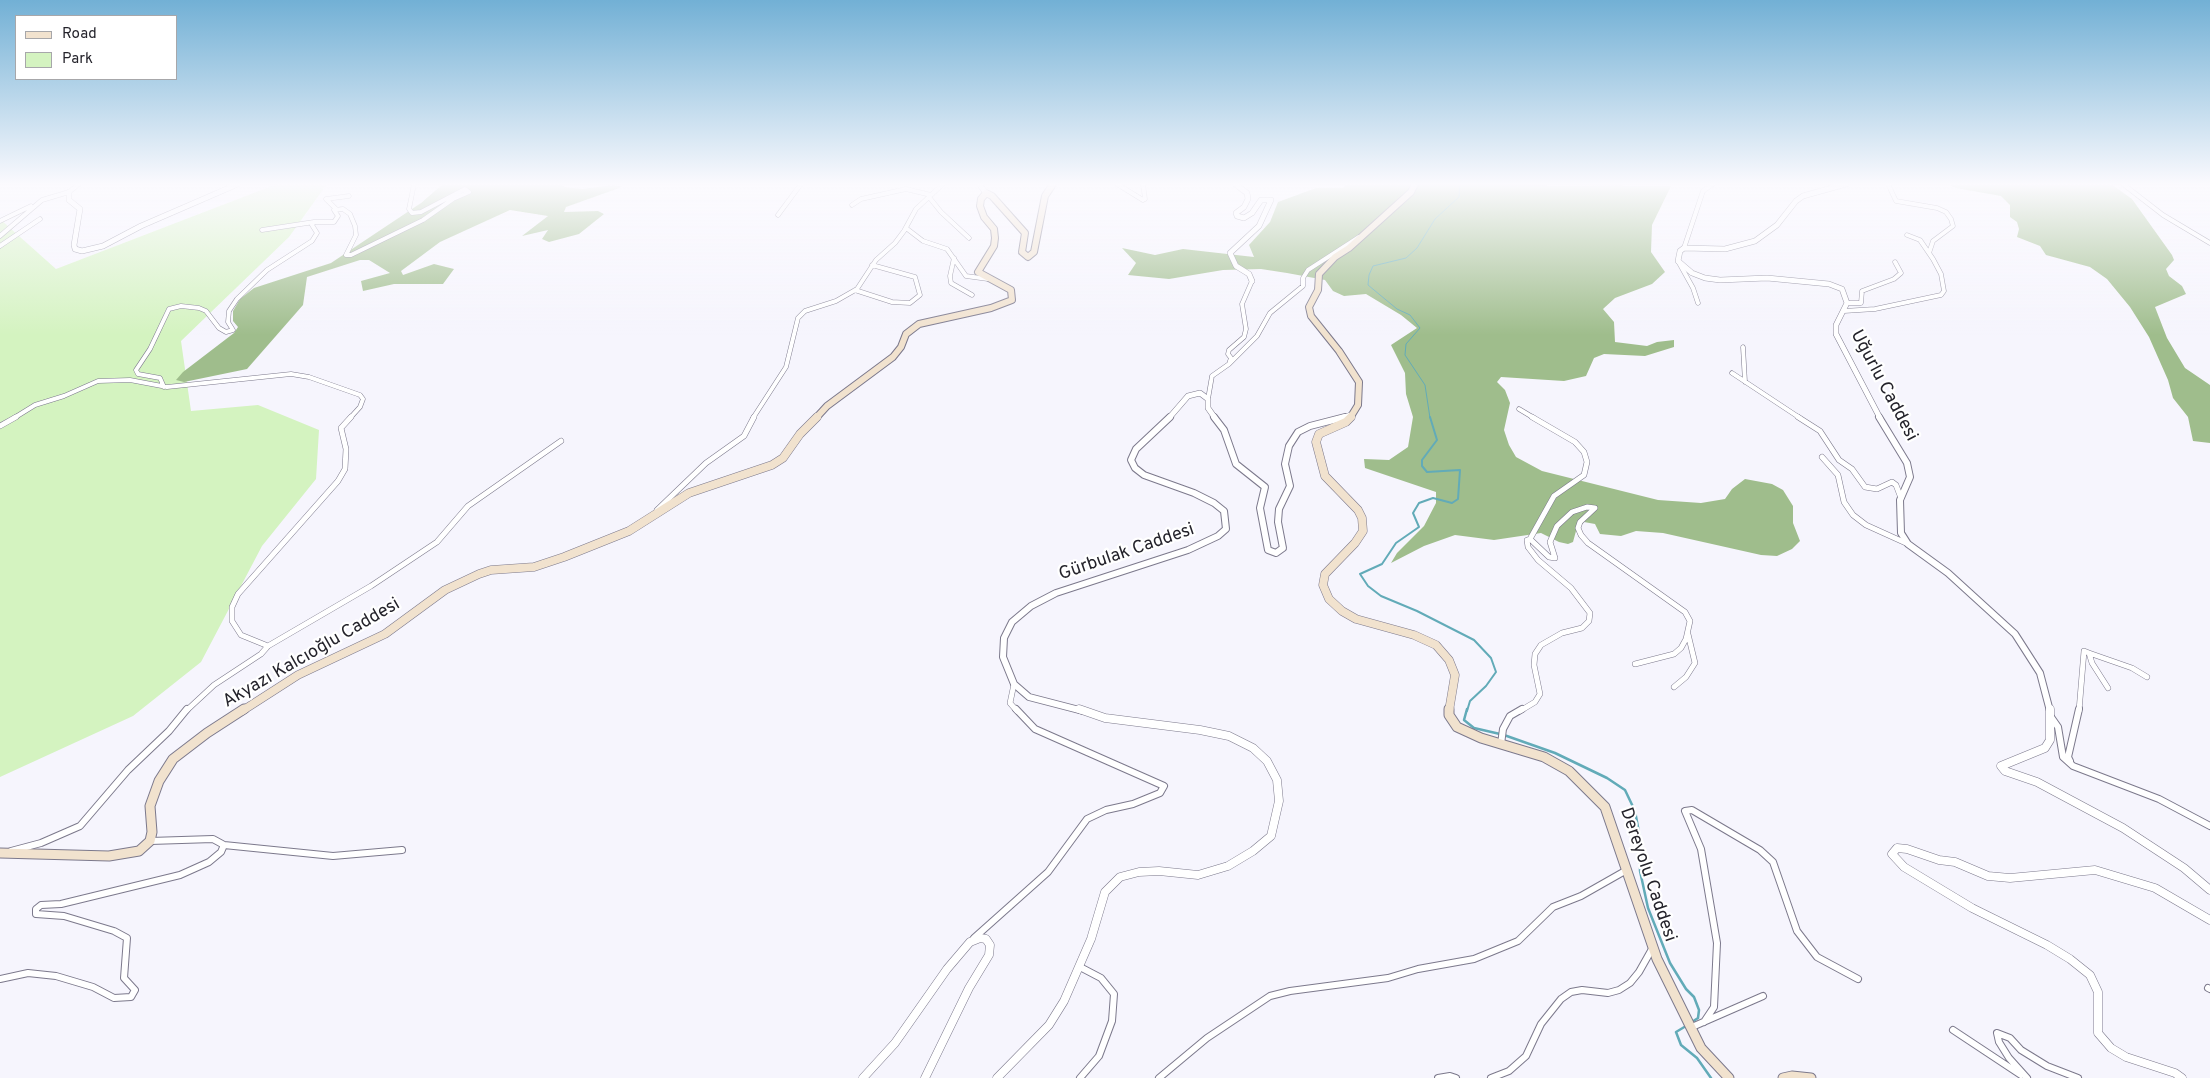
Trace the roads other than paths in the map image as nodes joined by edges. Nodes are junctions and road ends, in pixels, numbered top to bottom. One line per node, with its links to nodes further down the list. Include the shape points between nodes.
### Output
1 (17, 234): 22 (street)
2 (76, 234): 3 (street, via 75,249 82,251 103,246)
3 (125, 234)
4 (315, 234): 40 (street, via 312,241 267,270 236,298 228,311 228,322 233,330 226,332 219,328 200,308 181,306 169,309 136,370 138,374 160,378)
5 (356, 234): 6 (street, via 346,255)
6 (394, 234)
7 (901, 234): 28 (street)
8 (914, 234): 25 (street, via 946,249)
9 (965, 234): 20 (street)
10 (995, 234): 29 (main road, via 994,246 978,272)
11 (1025, 234): 12 (main road, via 1022,252 1028,257 1034,252)
12 (1037, 234)
13 (1250, 234): 30 (street, via 1230,253 1236,266 1249,274)
14 (1689, 234): 23 (street)
15 (1764, 234): 23 (street, via 1725,249)
16 (1943, 234): 24 (street, via 1933,242)
17 (2195, 234): 21 (street)
18 (1363, 235): 37 (street, via 1308,270 1303,286 1270,313 1257,336); 43 (main road, via 1319,274 1318,290 1309,307 1311,316 1359,382 1358,405)
19 (1907, 236): 24 (street, via 1920,240)
20 (969, 238)
21 (2210, 243)
22 (0, 246)
23 (1684, 248): 26 (street)
24 (1929, 253): 35 (street, via 1942,274 1944,291 1941,295 1875,309)
25 (954, 258): 29 (street, via 966,276); 32 (street, via 951,283)
26 (1678, 261): 33 (street); 34 (street, via 1692,273 1705,278 1767,278 1837,286 1844,293)
27 (1895, 262): 34 (street, via 1900,273 1894,279 1862,291 1861,302)
28 (872, 265): 31 (street); 31 (street, via 915,277 920,288 917,299 892,302)
29 (988, 278): 48 (main road, Akyazı Kalcıoğlu Caddesi, via 1011,290 1012,300 919,324 906,334 893,357 827,406 800,434 783,458 751,474 689,494)
30 (1252, 281): 37 (street, via 1242,304 1246,329 1244,338 1229,350)
31 (855, 290): 48 (street, via 836,301 805,311 798,318 786,367 744,436 706,463)
32 (972, 295)
33 (1698, 303)
34 (1847, 304): 35 (street, Uğurlu Caddesi)
35 (1844, 311): 47 (street, Uğurlu Caddesi, via 1836,326 1836,334 1907,463 1910,477)
36 (1743, 348): 39 (street)
37 (1229, 364): 41 (street, via 1212,376)
38 (1732, 373): 39 (street)
39 (1746, 382): 47 (street, via 1820,431 1840,460 1852,469 1865,487 1877,488 1892,482)
40 (164, 387): 44 (street, via 130,380 98,381 35,405); 53 (street, via 291,374 354,391 363,399 341,428 346,448 345,469 338,481 238,594 232,607 232,621 241,635)
41 (1208, 399): 43 (street, via 1208,408 1224,430 1236,464 1265,487 1260,508 1268,550 1276,553 1283,548 1278,522 1279,509 1290,486 1285,464 1289,446 1298,432 1310,426); 51 (street, Gürbulak Caddesi, via 1200,393 1188,396 1136,449 1131,460 1135,468 1144,474 1194,492 1214,503 1224,511 1226,529 1188,550 1064,590)
42 (1519, 409): 49 (street, via 1575,442 1584,452 1587,462 1584,476 1554,496)
43 (1354, 414): 61 (main road, Dereyolu Caddesi, via 1346,422 1320,434 1316,442 1325,476 1362,518 1362,531 1355,543 1325,574 1323,585 1329,599 1356,619 1414,635 1436,645 1449,660 1455,675 1449,715 1457,727)
44 (0, 426)
45 (561, 441): 53 (street, via 468,506 437,542 371,586)
46 (1822, 457): 50 (street, via 1838,474 1844,502 1853,515 1866,525)
47 (1901, 498): 50 (street, Uğurlu Caddesi, via 1901,533)
48 (642, 524): 64 (main road, Akyazı Kalcıoğlu Caddesi, via 534,567 491,570 445,590 385,634 298,675 246,708 173,759 158,781 150,806)
49 (1530, 539): 52 (street, via 1549,557 1555,558 1550,542 1557,526 1572,512 1594,508 1578,528 1588,543 1685,612 1690,621); 61 (street, via 1527,540 1528,547 1538,560 1571,588 1588,608 1589,621 1582,628 1562,633 1541,645 1534,665 1540,694 1535,702 1510,716 1503,729)
50 (1908, 544): 60 (street, via 1948,573 2015,634 2040,673)
51 (1031, 606): 57 (street, via 1012,622 1004,638 1003,657)
52 (1688, 633): 55 (street, via 1674,654); 58 (street, via 1696,663)
53 (268, 646): 67 (street, via 190,704 80,826 41,843)
54 (2089, 653): 56 (street, via 2132,668); 59 (street, via 2097,673); 62 (street, via 2084,651 2082,655 2083,680 2068,757)
55 (1635, 664)
56 (2147, 677)
57 (1014, 684): 71 (street, via 1010,703 1035,729 1164,786 1160,793 1087,819 1048,872); 73 (street, via 1029,697 1105,718 1229,736 1253,748 1267,761 1277,780 1279,801 1271,836 1253,852 1228,866 1198,875 1159,871 1120,877 1105,892)
58 (1674, 687)
59 (2108, 688)
60 (2051, 717): 62 (street, via 2058,727 2063,757); 69 (street, via 2050,740 2045,748 2006,762 2001,766 2005,771 2037,782 2123,828 2184,868)
61 (1502, 741): 68 (main road, Dereyolu Caddesi, via 1569,770 1589,789 1606,807)
62 (2073, 766): 63 (street, via 2159,799)
63 (2210, 826)
64 (150, 841): 65 (street, via 213,839); 67 (main road, via 139,851 109,856)
65 (224, 845): 66 (street, via 333,856); 74 (street, via 222,852 209,862 180,875 61,904 41,905 36,909 36,914 64,916 127,938 124,978 135,990 131,997 114,998 56,976 28,973)
66 (402, 850)
67 (3, 853)
68 (1625, 871): 72 (main road, Dereyolu Caddesi); 84 (street, via 1581,896 1553,907 1518,940 1474,959 1388,978 1270,996 1207,1038)
69 (2210, 890)
70 (2210, 920): 93 (street, via 2155,888 2095,870 2010,878 1988,876 1955,862 1907,849 1897,848 1892,854 1904,867 1972,908 2048,944 2070,960 2090,976 2098,992 2098,1034 2111,1048)
71 (970, 942): 80 (street, via 895,1043); 81 (street, via 986,939 990,945 989,954)
72 (1652, 947): 78 (main road, Dereyolu Caddesi); 87 (street, via 1639,972 1619,990 1608,994 1582,990 1561,999 1541,1024 1526,1056 1509,1071)
73 (1080, 967): 82 (street, via 1049,1024); 83 (street, via 1101,978 1114,994 1112,1021 1098,1056)
74 (0, 979)
75 (1858, 979): 77 (street, via 1817,957 1797,931 1773,862 1760,850 1692,810 1685,811 1701,849 1717,943 1714,1007)
76 (1763, 996): 77 (street)
77 (1704, 1022): 78 (street)
78 (1692, 1027): 88 (main road, Dereyolu Caddesi, via 1702,1048)
79 (1953, 1030): 91 (street)
80 (863, 1078)
81 (925, 1078)
82 (997, 1078)
83 (1080, 1078)
84 (1159, 1078)
85 (1438, 1078): 86 (street)
86 (1456, 1078)
87 (1491, 1078)
88 (1730, 1078)
89 (1783, 1078): 90 (main road)
90 (1811, 1078)
91 (2026, 1078): 92 (street, via 2009,1058 1998,1034 2010,1038 2021,1050 2047,1066)
92 (2078, 1078)
93 (2182, 1078)

